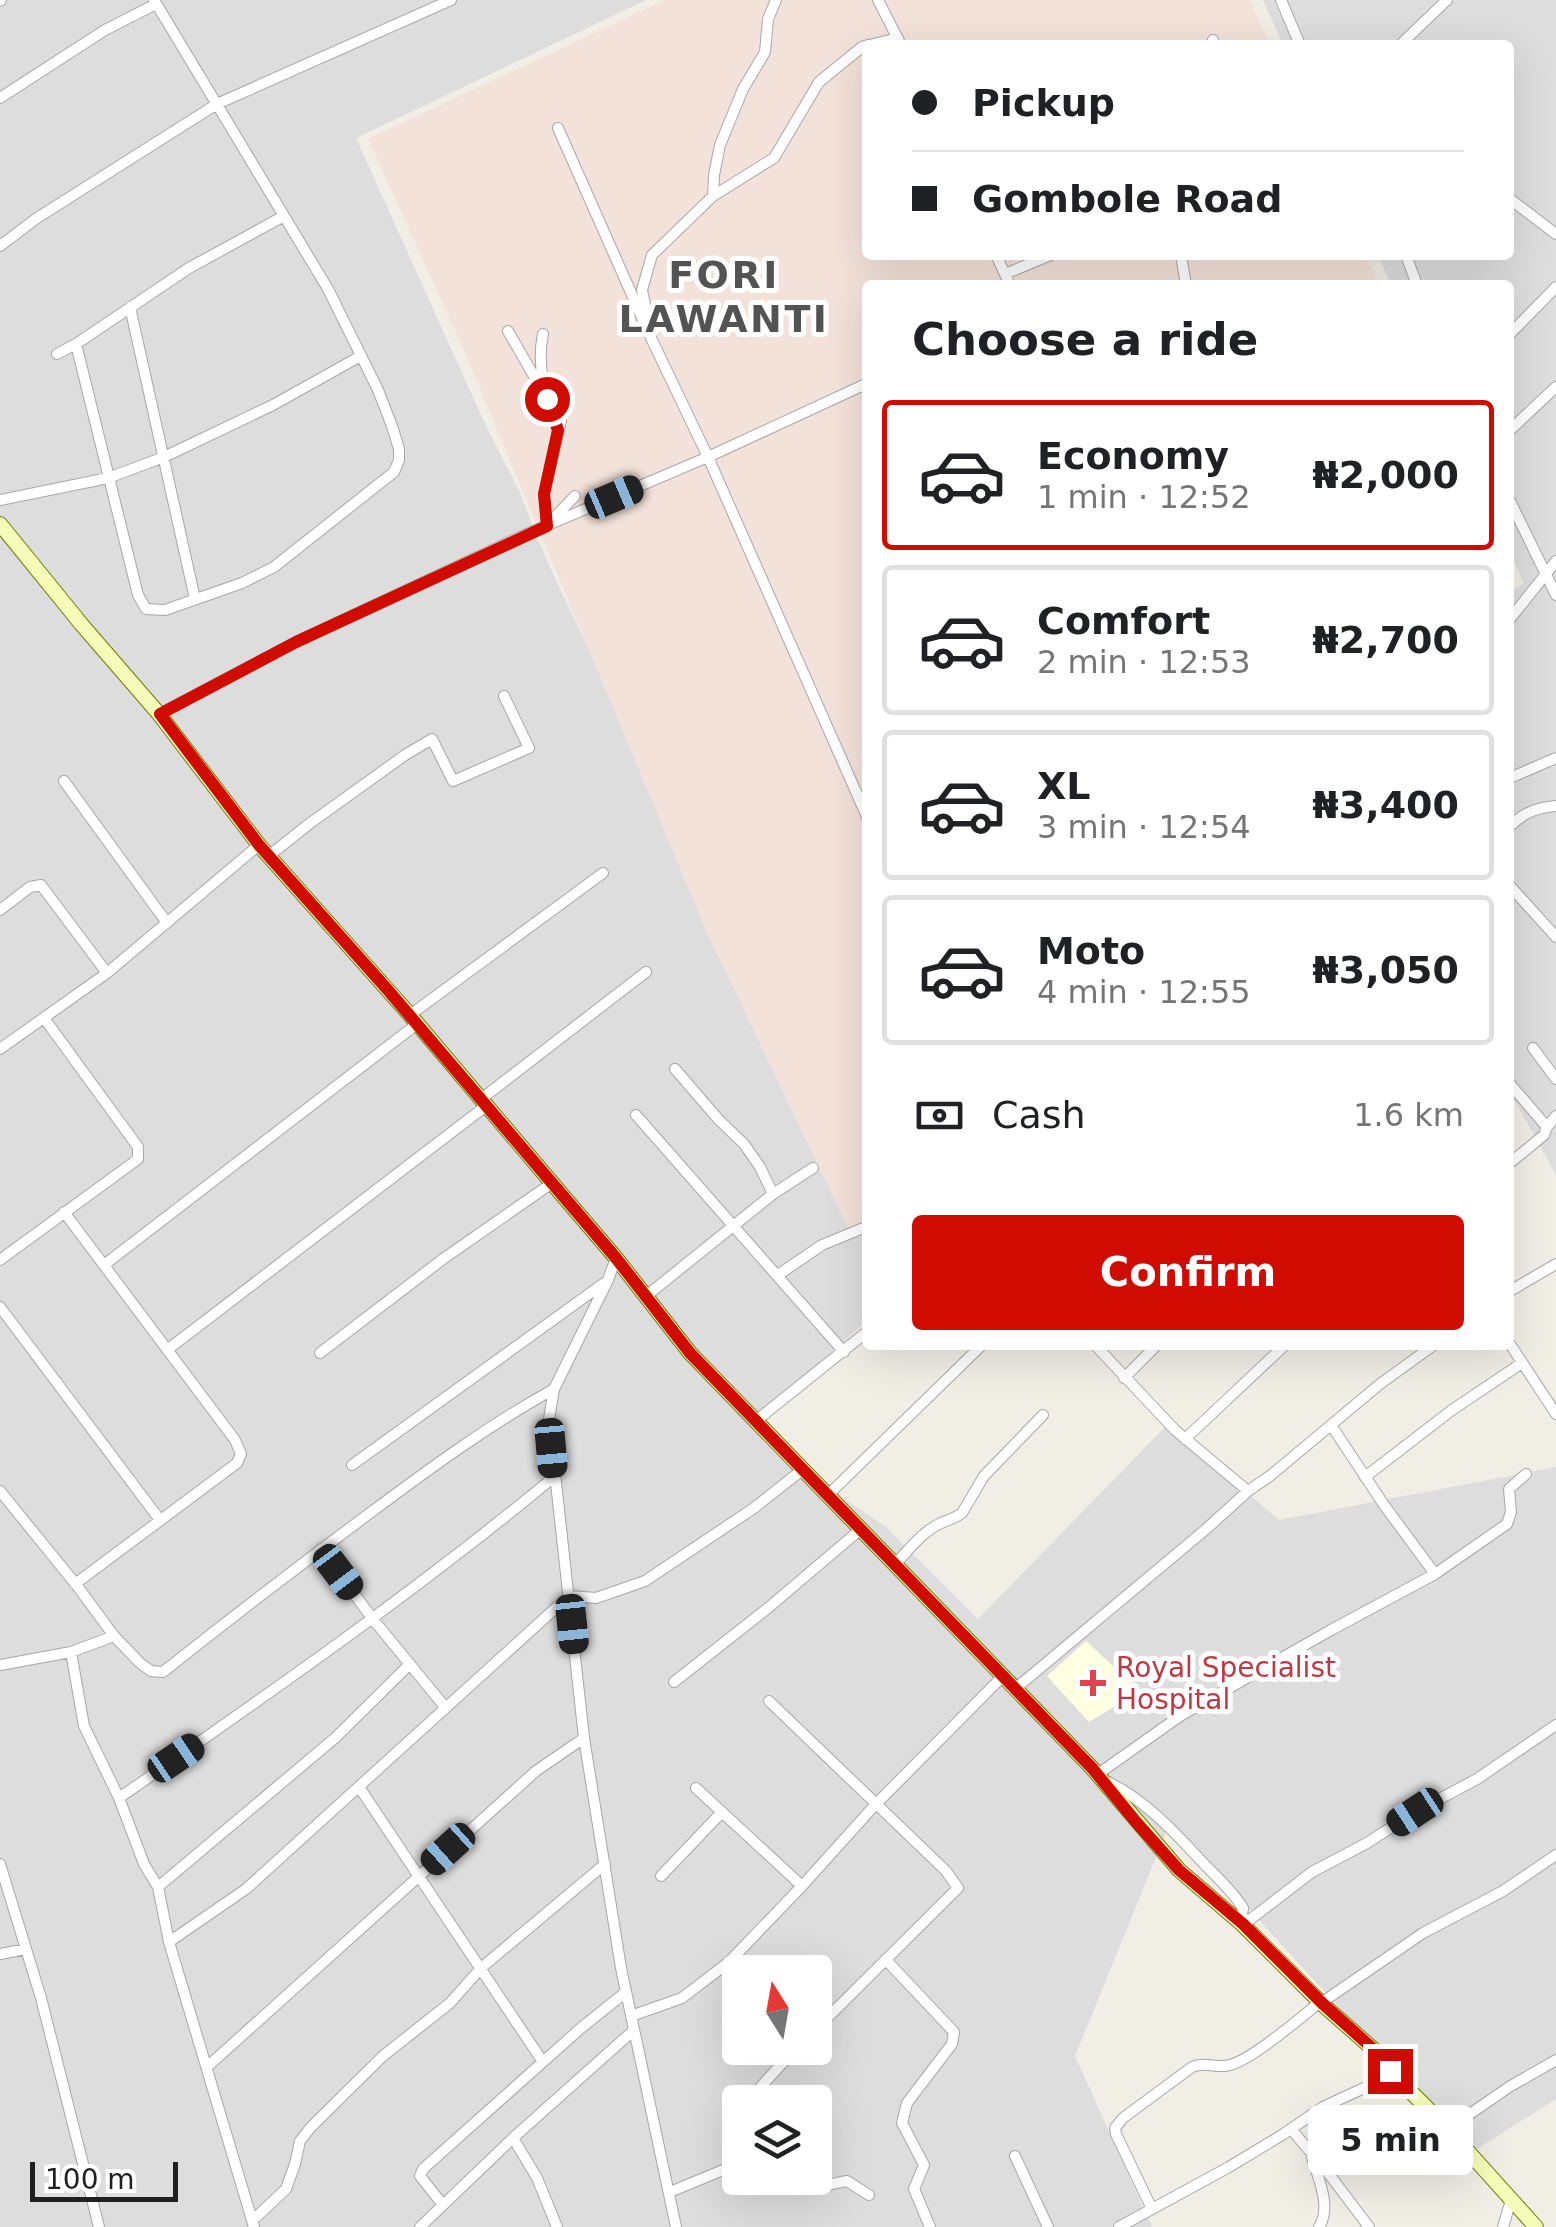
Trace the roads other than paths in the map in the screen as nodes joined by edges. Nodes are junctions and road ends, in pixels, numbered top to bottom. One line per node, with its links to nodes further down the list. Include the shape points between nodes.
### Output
1 (451, 0): 13 (street)
2 (776, 0): 15 (street, via 765,52 720,144)
3 (878, 0): 8 (street)
4 (1296, 0): 7 (street)
5 (1447, 0): 10 (street)
6 (155, 2): 12 (street); 13 (street)
7 (1283, 4): 9 (street)
8 (899, 40)
9 (1298, 40)
10 (1405, 40)
11 (862, 47): 15 (street, via 819,82 774,158)
12 (0, 98)
13 (217, 104): 17 (street); 19 (street)
14 (558, 128): 27 (street)
15 (713, 196): 27 (street, via 652,255 642,290)
16 (1514, 202): 18 (street)
17 (284, 216): 23 (street); 30 (street)
18 (1556, 234)
19 (0, 246)
20 (1042, 260): 21 (street)
21 (1007, 279)
22 (1556, 287): 24 (street)
23 (130, 307): 28 (street); 35 (street)
24 (1514, 330)
25 (508, 331): 33 (street)
26 (543, 334): 33 (street, via 540,372)
27 (652, 340): 36 (street)
28 (76, 344): 29 (street); 37 (street)
29 (57, 354)
30 (360, 357): 35 (street); 46 (street, via 399,448 394,472 274,567)
31 (862, 387): 36 (street)
32 (1553, 395): 34 (street)
33 (547, 399): 42 (street, via 559,425 544,494)
34 (1514, 427)
35 (164, 457): 37 (street); 46 (street)
36 (708, 457): 42 (street); 53 (street)
37 (108, 478): 39 (street); 46 (street, via 146,609)
38 (574, 496): 42 (street)
39 (0, 500)
40 (1514, 509): 44 (street)
41 (0, 524): 49 (street)
42 (547, 526): 49 (street, via 296,642)
43 (1556, 561): 44 (street)
44 (1547, 575): 45 (street); 47 (street)
45 (1556, 595)
46 (195, 599)
47 (1514, 615)
48 (504, 696): 56 (street, via 529,748 453,781 432,739)
49 (160, 714): 56 (street)
50 (1556, 758): 51 (street)
51 (1514, 776)
52 (64, 782): 60 (street)
53 (862, 805)
54 (1556, 806): 55 (street)
55 (1514, 823)
56 (265, 850): 60 (street); 65 (street)
57 (603, 873): 65 (street)
58 (1514, 890): 61 (street)
59 (0, 910): 63 (street, via 40,886)
60 (167, 923): 63 (street)
61 (1555, 934)
62 (646, 972): 71 (street)
63 (106, 973): 64 (street)
64 (44, 1018): 67 (street); 79 (street, via 138,1147 138,1159)
65 (413, 1020): 71 (street); 85 (street)
66 (1533, 1048): 69 (street)
67 (0, 1049)
68 (675, 1069): 78 (street, via 744,1144)
69 (1556, 1079)
70 (1514, 1089): 74 (street)
71 (483, 1103): 77 (street); 92 (street)
72 (636, 1116): 80 (street)
73 (1556, 1116): 74 (street)
74 (1547, 1126): 75 (street)
75 (1514, 1160)
76 (813, 1168): 78 (street)
77 (552, 1183): 82 (street); 100 (street)
78 (773, 1194): 80 (street)
79 (64, 1212): 83 (street); 85 (street)
80 (734, 1226): 86 (street); 89 (street)
81 (862, 1228): 86 (street)
82 (616, 1258): 87 (street); 89 (street)
83 (0, 1260)
84 (1556, 1264): 88 (street)
85 (104, 1265): 92 (street)
86 (778, 1275): 99 (street)
87 (608, 1280): 103 (street); 109 (street)
88 (1514, 1289)
89 (645, 1297): 106 (street)
90 (0, 1307): 117 (street)
91 (862, 1337): 99 (street)
92 (168, 1350): 117 (street, via 242,1454)
93 (977, 1350): 116 (street)
94 (1099, 1350): 102 (street)
95 (1152, 1350): 102 (street)
96 (1280, 1350): 108 (street)
97 (1427, 1350): 107 (street)
98 (1514, 1350): 101 (street)
99 (844, 1352): 106 (street)
100 (320, 1353)
101 (1522, 1362): 104 (street); 113 (street)
102 (1124, 1378): 108 (street)
103 (554, 1389): 112 (street, via 548,1418); 119 (street, via 442,1459)
104 (1556, 1414)
105 (1044, 1415): 120 (street, via 984,1476 962,1513 919,1538)
106 (758, 1420): 110 (street)
107 (1330, 1425): 113 (street); 114 (street)
108 (1185, 1439): 114 (street)
109 (352, 1465)
110 (802, 1470): 116 (street); 123 (street, via 645,1582 596,1598)
111 (1526, 1474): 121 (street, via 1509,1489 1506,1524)
112 (554, 1477): 123 (street); 124 (street)
113 (1365, 1477): 121 (street)
114 (1248, 1491): 131 (street)
115 (1, 1493): 122 (street)
116 (828, 1495): 118 (street)
117 (160, 1520): 122 (street)
118 (861, 1529): 120 (street); 130 (street)
119 (321, 1550): 124 (street); 125 (street, via 163,1672 140,1664)
120 (895, 1564): 129 (street)
121 (1434, 1574): 136 (street, via 1180,1716)
122 (76, 1584): 125 (street)
123 (569, 1596): 133 (street); 135 (street)
124 (372, 1618): 128 (street); 139 (street)
125 (114, 1636): 126 (street)
126 (72, 1652): 127 (street); 139 (street, via 84,1726)
127 (0, 1664)
128 (410, 1664): 133 (street); 148 (street, via 335,1738)
129 (1002, 1676): 131 (street); 140 (street)
130 (674, 1682)
131 (1015, 1689): 136 (street)
132 (769, 1701): 140 (street)
133 (445, 1707): 137 (street)
134 (1554, 1733): 149 (street, via 1312,1872)
135 (584, 1738): 144 (street); 145 (street)
136 (1100, 1777): 149 (street, via 1179,1870); 149 (street, via 1155,1813 1199,1858 1240,1903)
137 (359, 1787): 145 (street); 150 (street, via 246,1889)
138 (696, 1788): 141 (street)
139 (119, 1798): 148 (street)
140 (875, 1805): 147 (street); 154 (street, via 958,1888)
141 (722, 1812): 146 (street); 147 (street)
142 (1556, 1855): 158 (street)
143 (0, 1864): 151 (street)
144 (605, 1864): 156 (street); 157 (street)
145 (418, 1875): 156 (street); 165 (street)
146 (661, 1876)
147 (802, 1886): 153 (street)
148 (158, 1887): 150 (street)
149 (1242, 1924): 158 (street)
150 (168, 1942): 165 (street)
151 (26, 1948): 152 (street); 183 (street)
152 (0, 1954)
153 (736, 1955)
154 (886, 1960): 159 (street); 187 (street, via 954,2032 907,2103 902,2123 924,2165 914,2189)
155 (722, 1967): 160 (street, via 682,1998)
156 (481, 1968): 163 (street); 182 (street, via 311,2127 286,2189)
157 (626, 1992): 160 (street); 163 (street)
158 (1321, 2002): 167 (street); 181 (street, via 1243,2060 1192,2067 1123,2118 1116,2134)
159 (832, 2013)
160 (631, 2016): 161 (street)
161 (634, 2030): 172 (street); 177 (street)
162 (1556, 2060): 166 (street)
163 (543, 2062): 180 (street, via 420,2173)
164 (781, 2065): 169 (street)
165 (207, 2067): 182 (street)
166 (1542, 2070): 168 (street); 170 (street)
167 (1390, 2071): 170 (street); 171 (street)
168 (1556, 2072)
169 (762, 2085)
170 (1445, 2126): 179 (street)
171 (1290, 2129): 173 (street); 181 (street)
172 (513, 2138): 180 (street); 185 (street)
173 (1311, 2152): 190 (street, via 1324,2199); 191 (street)
174 (1015, 2156): 188 (street)
175 (722, 2170): 177 (street)
176 (832, 2185): 178 (street, via 847,2181)
177 (670, 2192): 186 (street)
178 (869, 2194)
179 (1510, 2200): 192 (street); 193 (street)
180 (443, 2205): 184 (street)
181 (1152, 2209): 189 (street)
182 (253, 2224)
183 (99, 2227)
184 (420, 2227)
185 (557, 2227)
186 (676, 2227)
187 (930, 2227)
188 (1048, 2227)
189 (1118, 2227)
190 (1319, 2227)
191 (1368, 2227)
192 (1503, 2227)
193 (1536, 2227)

